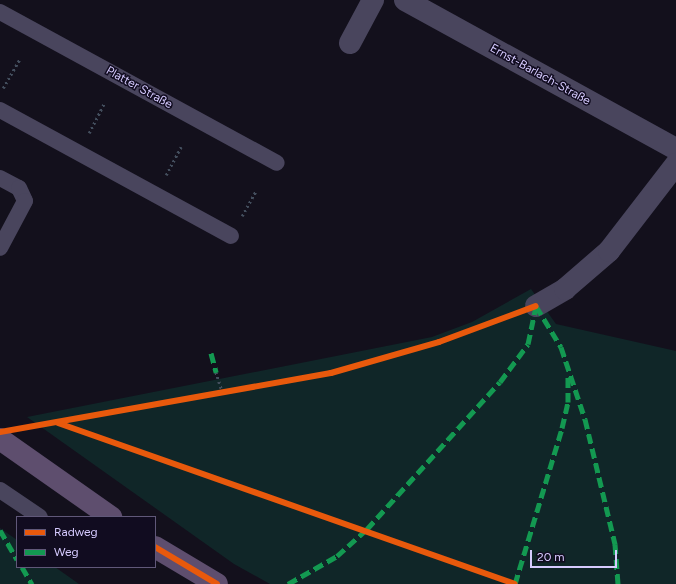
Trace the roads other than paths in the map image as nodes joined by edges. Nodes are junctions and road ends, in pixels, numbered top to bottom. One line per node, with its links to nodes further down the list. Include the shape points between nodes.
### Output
1 (405, 0): 6 (street, Ernst-Barlach-Straße)
2 (369, 1): 4 (street)
3 (0, 12): 7 (lane, Platter Straße)
4 (350, 43)
5 (0, 110): 10 (lane)
6 (676, 150)
7 (277, 163)
8 (676, 164): 12 (street, via 609,251 565,289)
9 (0, 178): 11 (lane, via 19,188 25,201)
10 (231, 236)
11 (0, 248)
12 (536, 306)
13 (0, 439): 16 (main road)
14 (0, 490): 15 (lane)
15 (39, 516)
16 (110, 516)
17 (156, 548): 18 (main road)
18 (213, 583)

